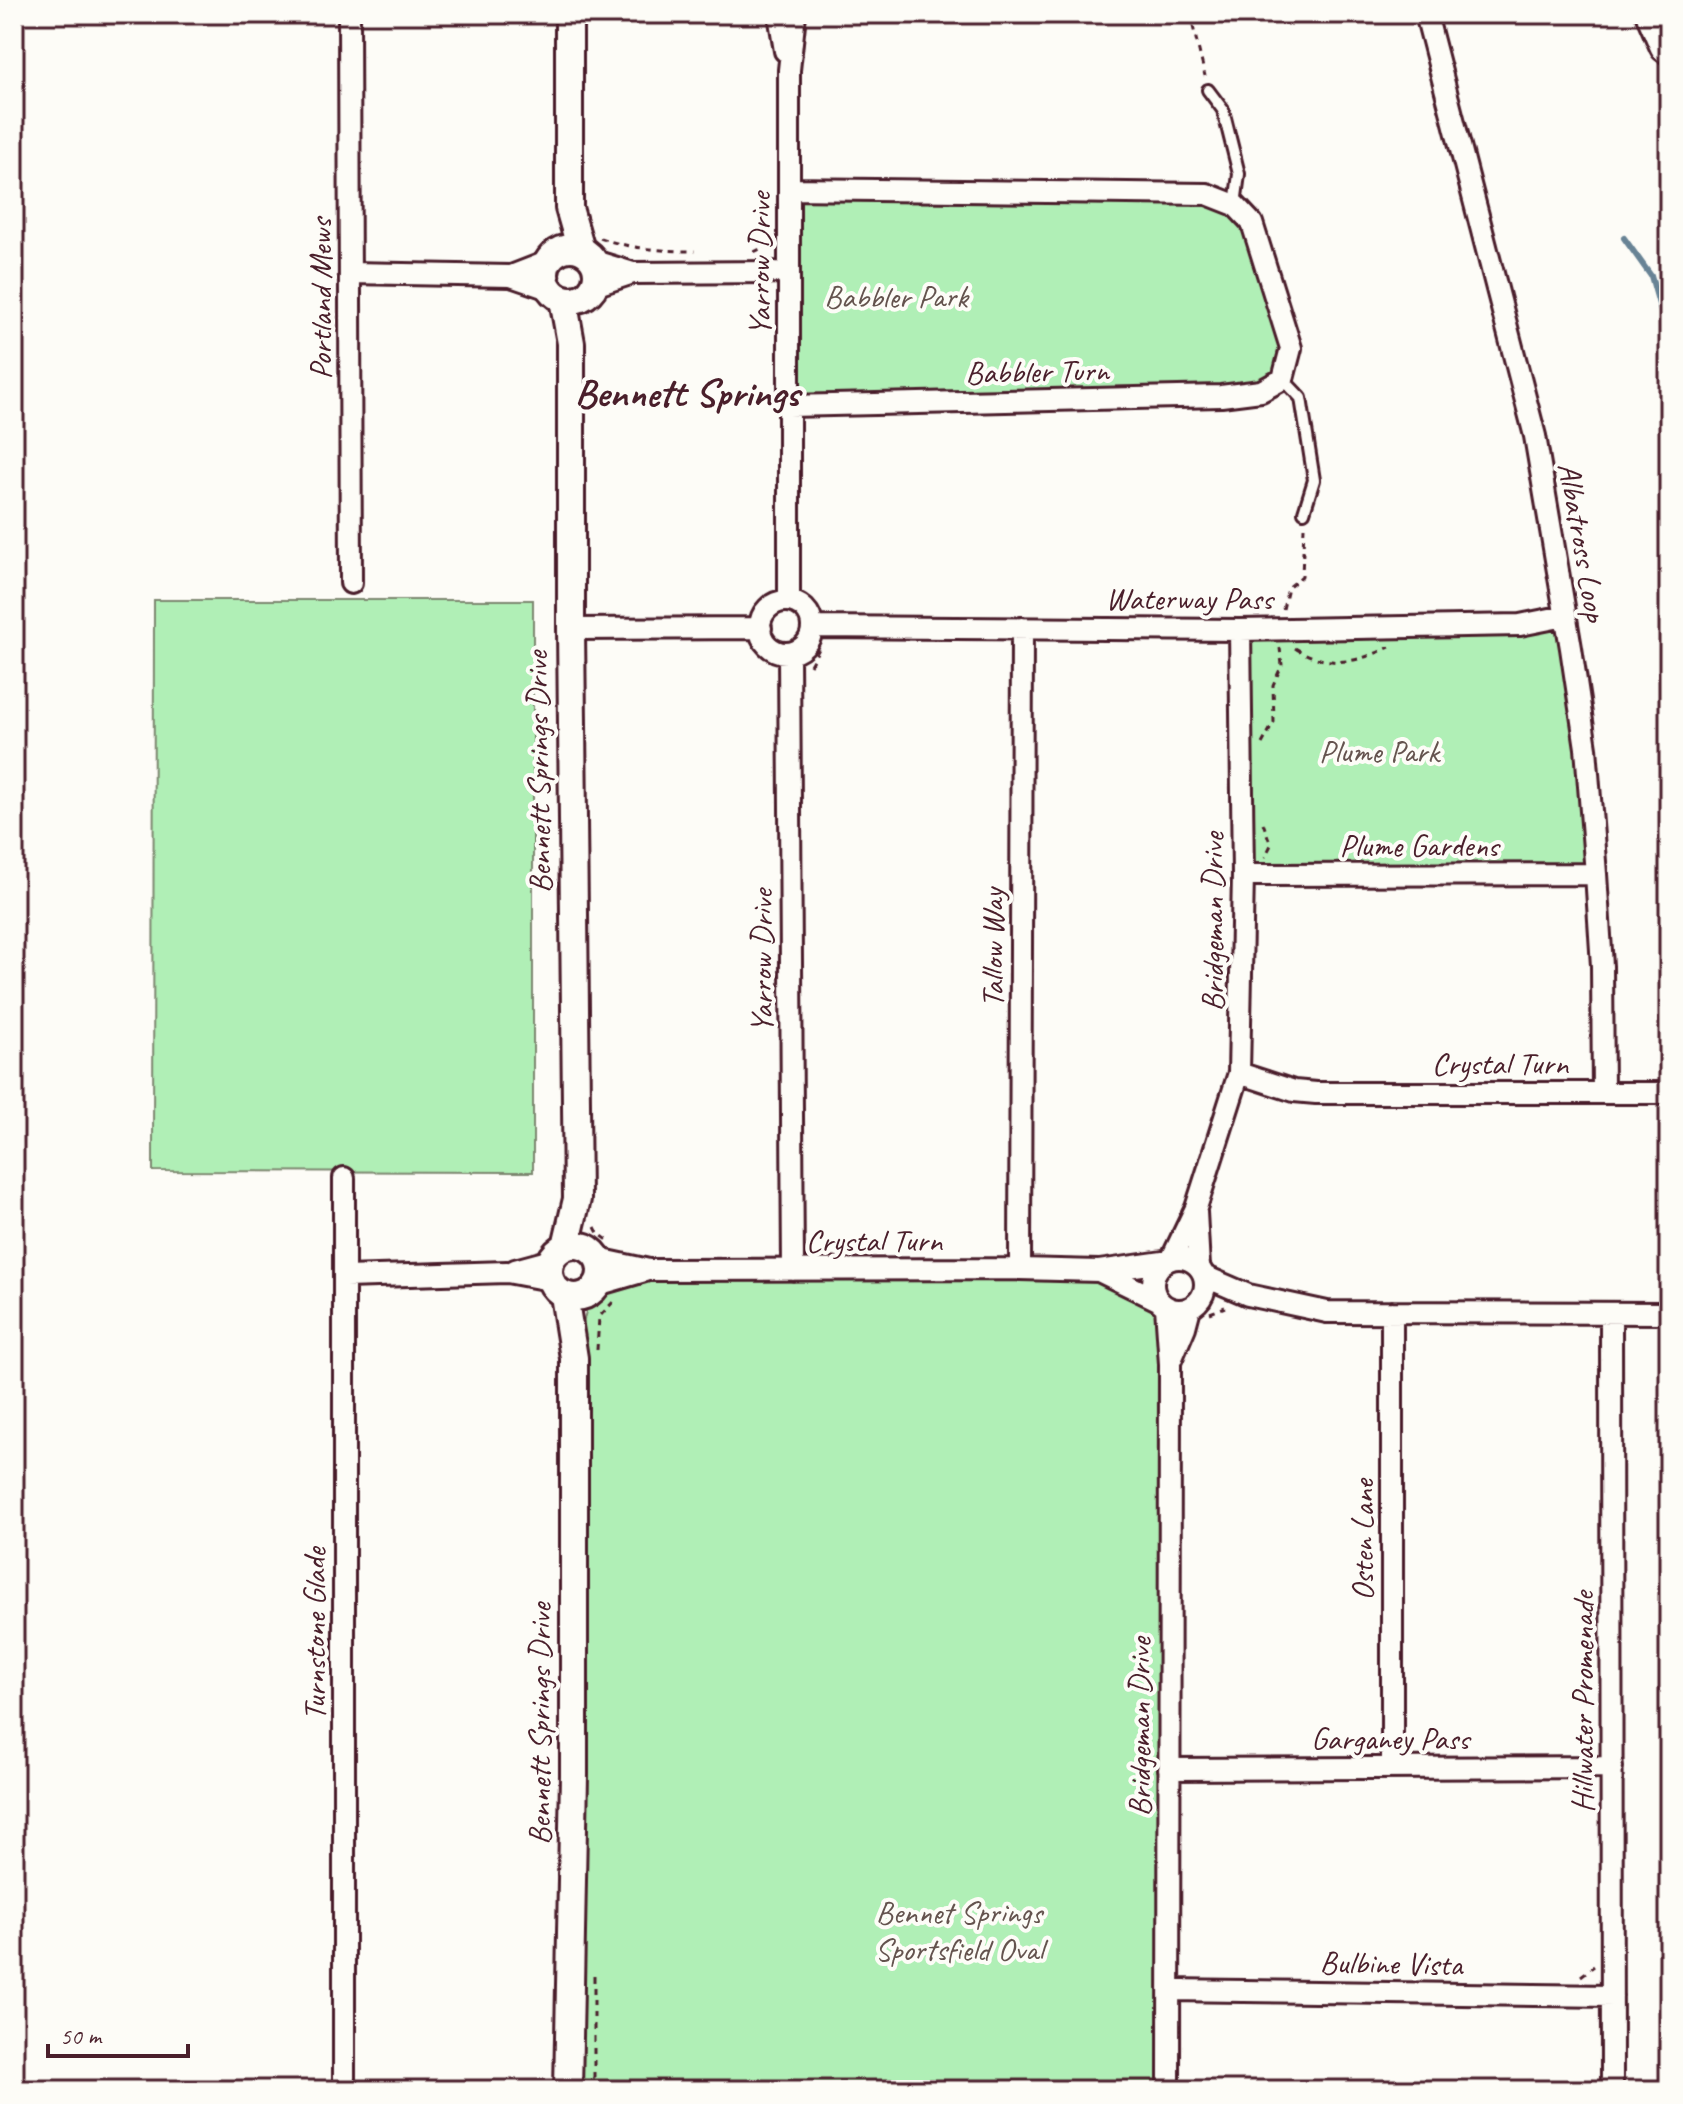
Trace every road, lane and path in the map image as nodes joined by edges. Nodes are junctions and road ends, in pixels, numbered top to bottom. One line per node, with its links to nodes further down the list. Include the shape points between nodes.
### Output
1 (349, 14): 19 (street, Portland Mews)
2 (569, 14): 13 (street, Bennett Springs Drive)
3 (779, 14): 9 (street)
4 (795, 14): 9 (street)
5 (1190, 14): 10 (path)
6 (1426, 14): 27 (street, Albatross Loop, via 1535,436)
7 (1656, 14): 8 (highway)
8 (1669, 44)
9 (789, 70): 11 (street, Yarrow Drive)
10 (1208, 90): 12 (lane, via 1223,110 1239,174)
11 (789, 189): 12 (street, via 1207,194); 14 (street, Yarrow Drive)
12 (1235, 205): 22 (street, via 1252,223 1291,348)
13 (569, 208): 17 (street, Bennett Springs Drive); 20 (street, Bennett Springs Drive)
14 (789, 226): 16 (path, via 780,226 766,248); 18 (street, Yarrow Drive)
15 (698, 251): 20 (path, via 627,248)
16 (741, 252)
17 (550, 258): 20 (street, via 562,249); 20 (street, via 546,280); 21 (street)
18 (789, 272): 20 (street); 23 (street, Yarrow Drive)
19 (350, 273): 21 (street); 25 (street, Portland Mews)
20 (582, 275): 21 (street); 31 (street, Bennett Springs Drive, via 571,343)
21 (511, 276)
22 (1283, 379): 23 (street, Babbler Turn, via 1261,391 1221,396); 24 (lane, via 1301,398 1314,480)
23 (789, 406): 26 (street, Yarrow Drive)
24 (1304, 512): 33 (path, via 1302,576 1288,588)
25 (351, 583)
26 (789, 601): 28 (street, via 806,610); 29 (street, via 766,611)
27 (1565, 616): 33 (street, Waterway Pass, via 1520,625); 38 (street, Albatross Loop, via 1586,748)
28 (812, 627): 30 (street, Waterway Pass); 34 (street, via 806,644)
29 (761, 628): 31 (street); 34 (street, via 766,644)
30 (1022, 628): 32 (street, Waterway Pass); 47 (street, Tallow Way)
31 (571, 629): 45 (street, Bennett Springs Drive)
32 (1240, 630): 33 (street, Waterway Pass); 39 (street, Bridgeman Drive)
33 (1279, 634): 35 (path, via 1282,665 1273,685 1274,722)
34 (789, 653): 49 (street, Yarrow Drive)
35 (1262, 745)
36 (1262, 821): 37 (path, via 1271,845)
37 (1265, 857)
38 (1596, 874): 39 (street, Plume Gardens); 41 (street, Albatross Loop)
39 (1243, 875): 40 (street, Bridgeman Drive)
40 (1239, 1073): 41 (street, Crystal Turn, via 1316,1093); 44 (street, Bridgeman Drive)
41 (1603, 1092): 42 (street, Crystal Turn)
42 (1669, 1093)
43 (344, 1178): 52 (street, Turnstone Glade)
44 (1196, 1208): 46 (street); 53 (street)
45 (584, 1210): 48 (street, Bennett Springs Drive); 50 (street, Bennett Springs Drive); 50 (path, via 598,1233)
46 (1168, 1260): 51 (street, Crystal Turn); 53 (street, via 1187,1258); 54 (street, via 1154,1276)
47 (1020, 1269): 49 (street, Crystal Turn); 51 (street, Crystal Turn)
48 (558, 1270): 50 (street, via 576,1245); 50 (street, via 574,1297); 52 (street); 58 (street, Bennett Springs Drive)
49 (793, 1270): 50 (street, Crystal Turn)
50 (603, 1271): 58 (street, Bennett Springs Drive); 58 (path, via 603,1312)
51 (1099, 1271): 54 (street)
52 (345, 1277): 66 (street, Turnstone Glade)
53 (1199, 1286): 54 (street, via 1182,1310); 55 (street, via 1327,1312); 59 (street)
54 (1162, 1303): 59 (street, Bridgeman Drive)
55 (1392, 1312): 56 (street); 61 (street, Osten Lane)
56 (1611, 1313): 57 (street); 60 (street, Hillwater Promenade)
57 (1669, 1313)
58 (585, 1361): 67 (street, Bennett Springs Drive)
59 (1170, 1364): 62 (street, Bridgeman Drive)
60 (1612, 1767): 61 (street, Garganey Pass); 65 (street, Hillwater Promenade)
61 (1392, 1768): 62 (street, Garganey Pass)
62 (1169, 1769): 64 (street, Bridgeman Drive)
63 (594, 1964): 68 (path)
64 (1170, 1990): 65 (street, Bulbine Vista); 69 (street, Bridgeman Drive)
65 (1612, 1996): 70 (street, Hillwater Promenade)
66 (344, 2090)
67 (568, 2090)
68 (594, 2090)
69 (1169, 2090)
70 (1612, 2090)

